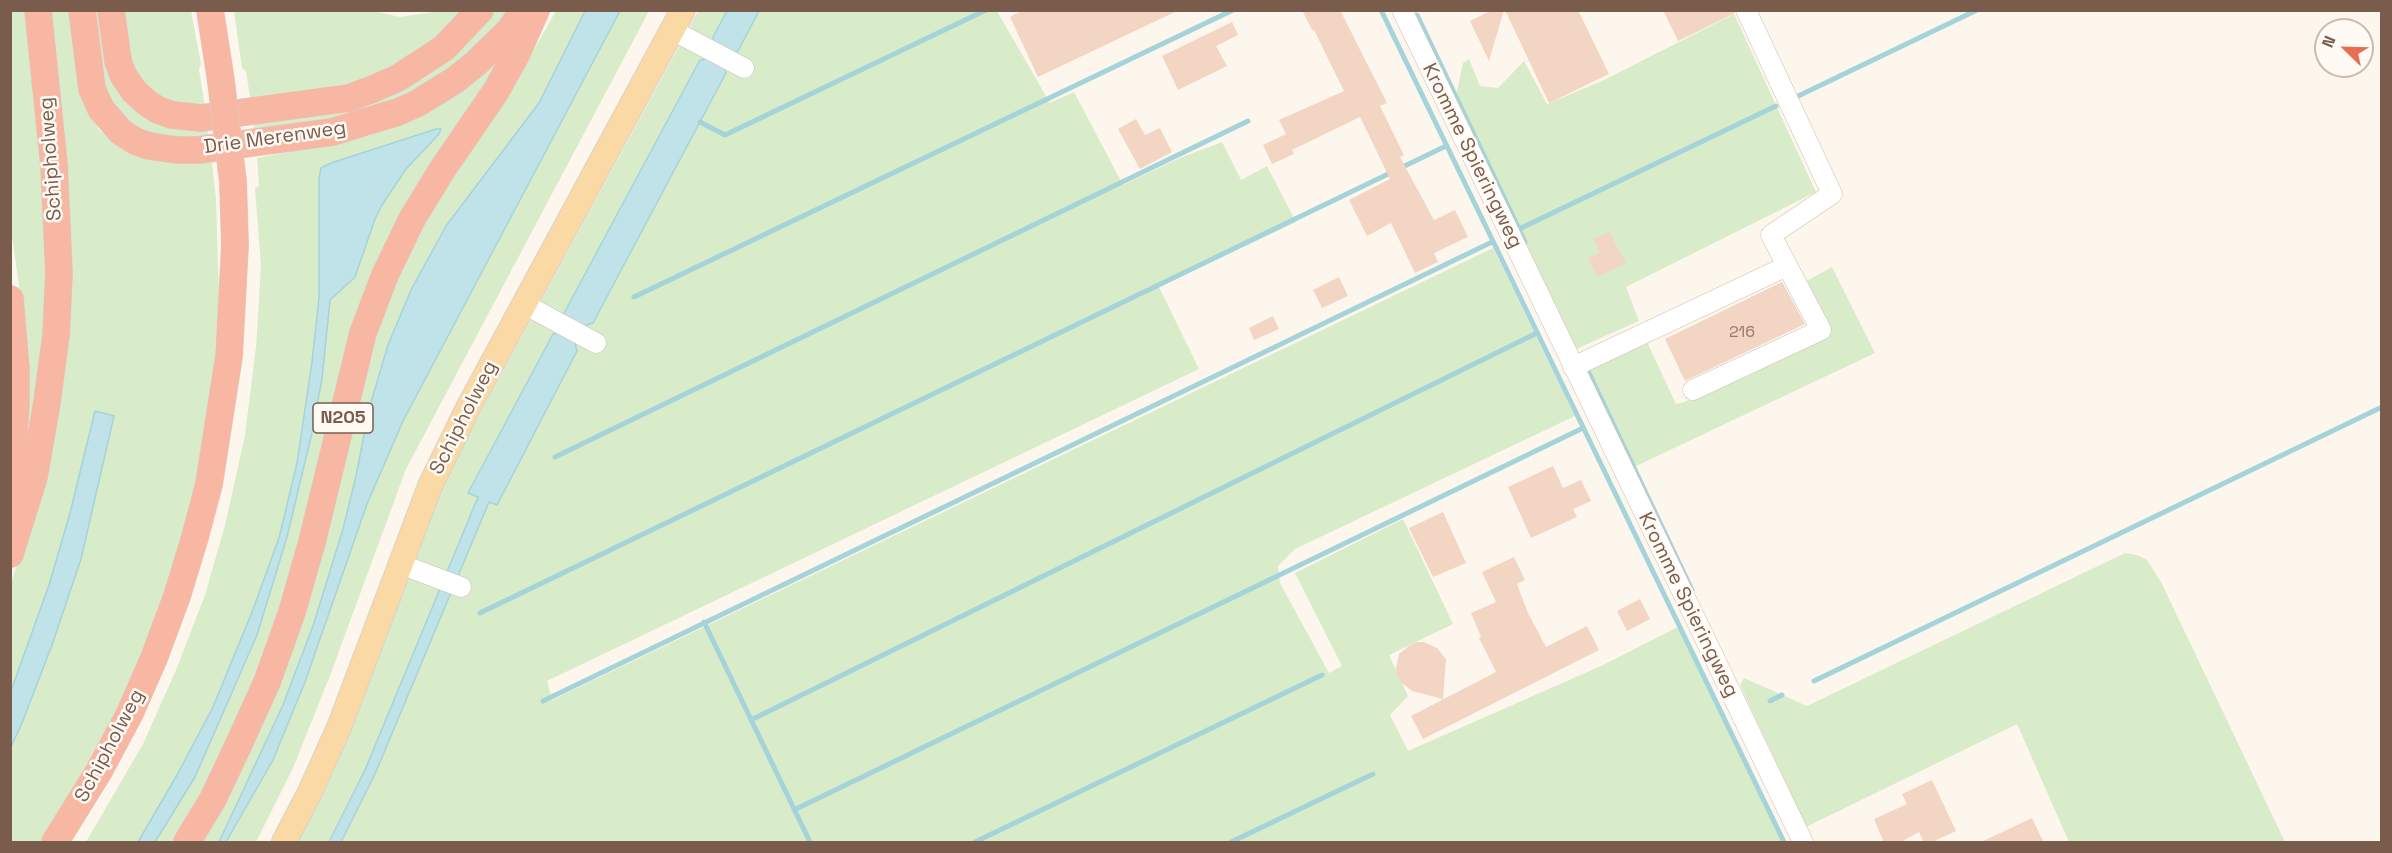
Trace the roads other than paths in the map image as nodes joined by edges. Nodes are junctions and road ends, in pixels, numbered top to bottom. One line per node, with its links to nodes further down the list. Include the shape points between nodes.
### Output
1 (38, 10): 19 (highway, Schipholweg, via 54,165 59,273 56,335 36,466)
2 (82, 10): 6 (highway, Drie Merenweg, via 92,89 101,109 121,132 135,141 177,150 332,132 398,112 476,64)
3 (111, 10): 5 (highway, Drie Merenweg, via 118,61 134,91 158,110 201,118 349,98 374,90 429,59)
4 (210, 10): 22 (highway, Schipholweg, bridge, via 232,182 235,255 229,356 209,484 177,596 154,658 99,771)
5 (480, 10)
6 (524, 10)
7 (536, 10): 23 (highway, N205, via 496,91 412,219 385,275 363,333 292,612 238,746)
8 (1402, 10): 16 (street, Kromme Spieringweg)
9 (1746, 10): 12 (street, via 1832,194 1771,235)
10 (677, 20): 11 (street); 14 (main road, Schipholweg)
11 (727, 60)
12 (1787, 266): 16 (street); 17 (street, via 1821,330)
13 (10, 299): 18 (highway, via 16,370)
14 (524, 304): 15 (street); 20 (main road, Schipholweg, via 430,486)
15 (596, 343)
16 (1573, 367): 25 (street, Kromme Spieringweg)
17 (1693, 390)
18 (10, 489)
19 (10, 554)
20 (400, 564): 21 (street); 24 (main road, Schipholweg, via 340,725)
21 (452, 584)
22 (56, 843)
23 (187, 843)
24 (284, 843)
25 (1803, 843)

